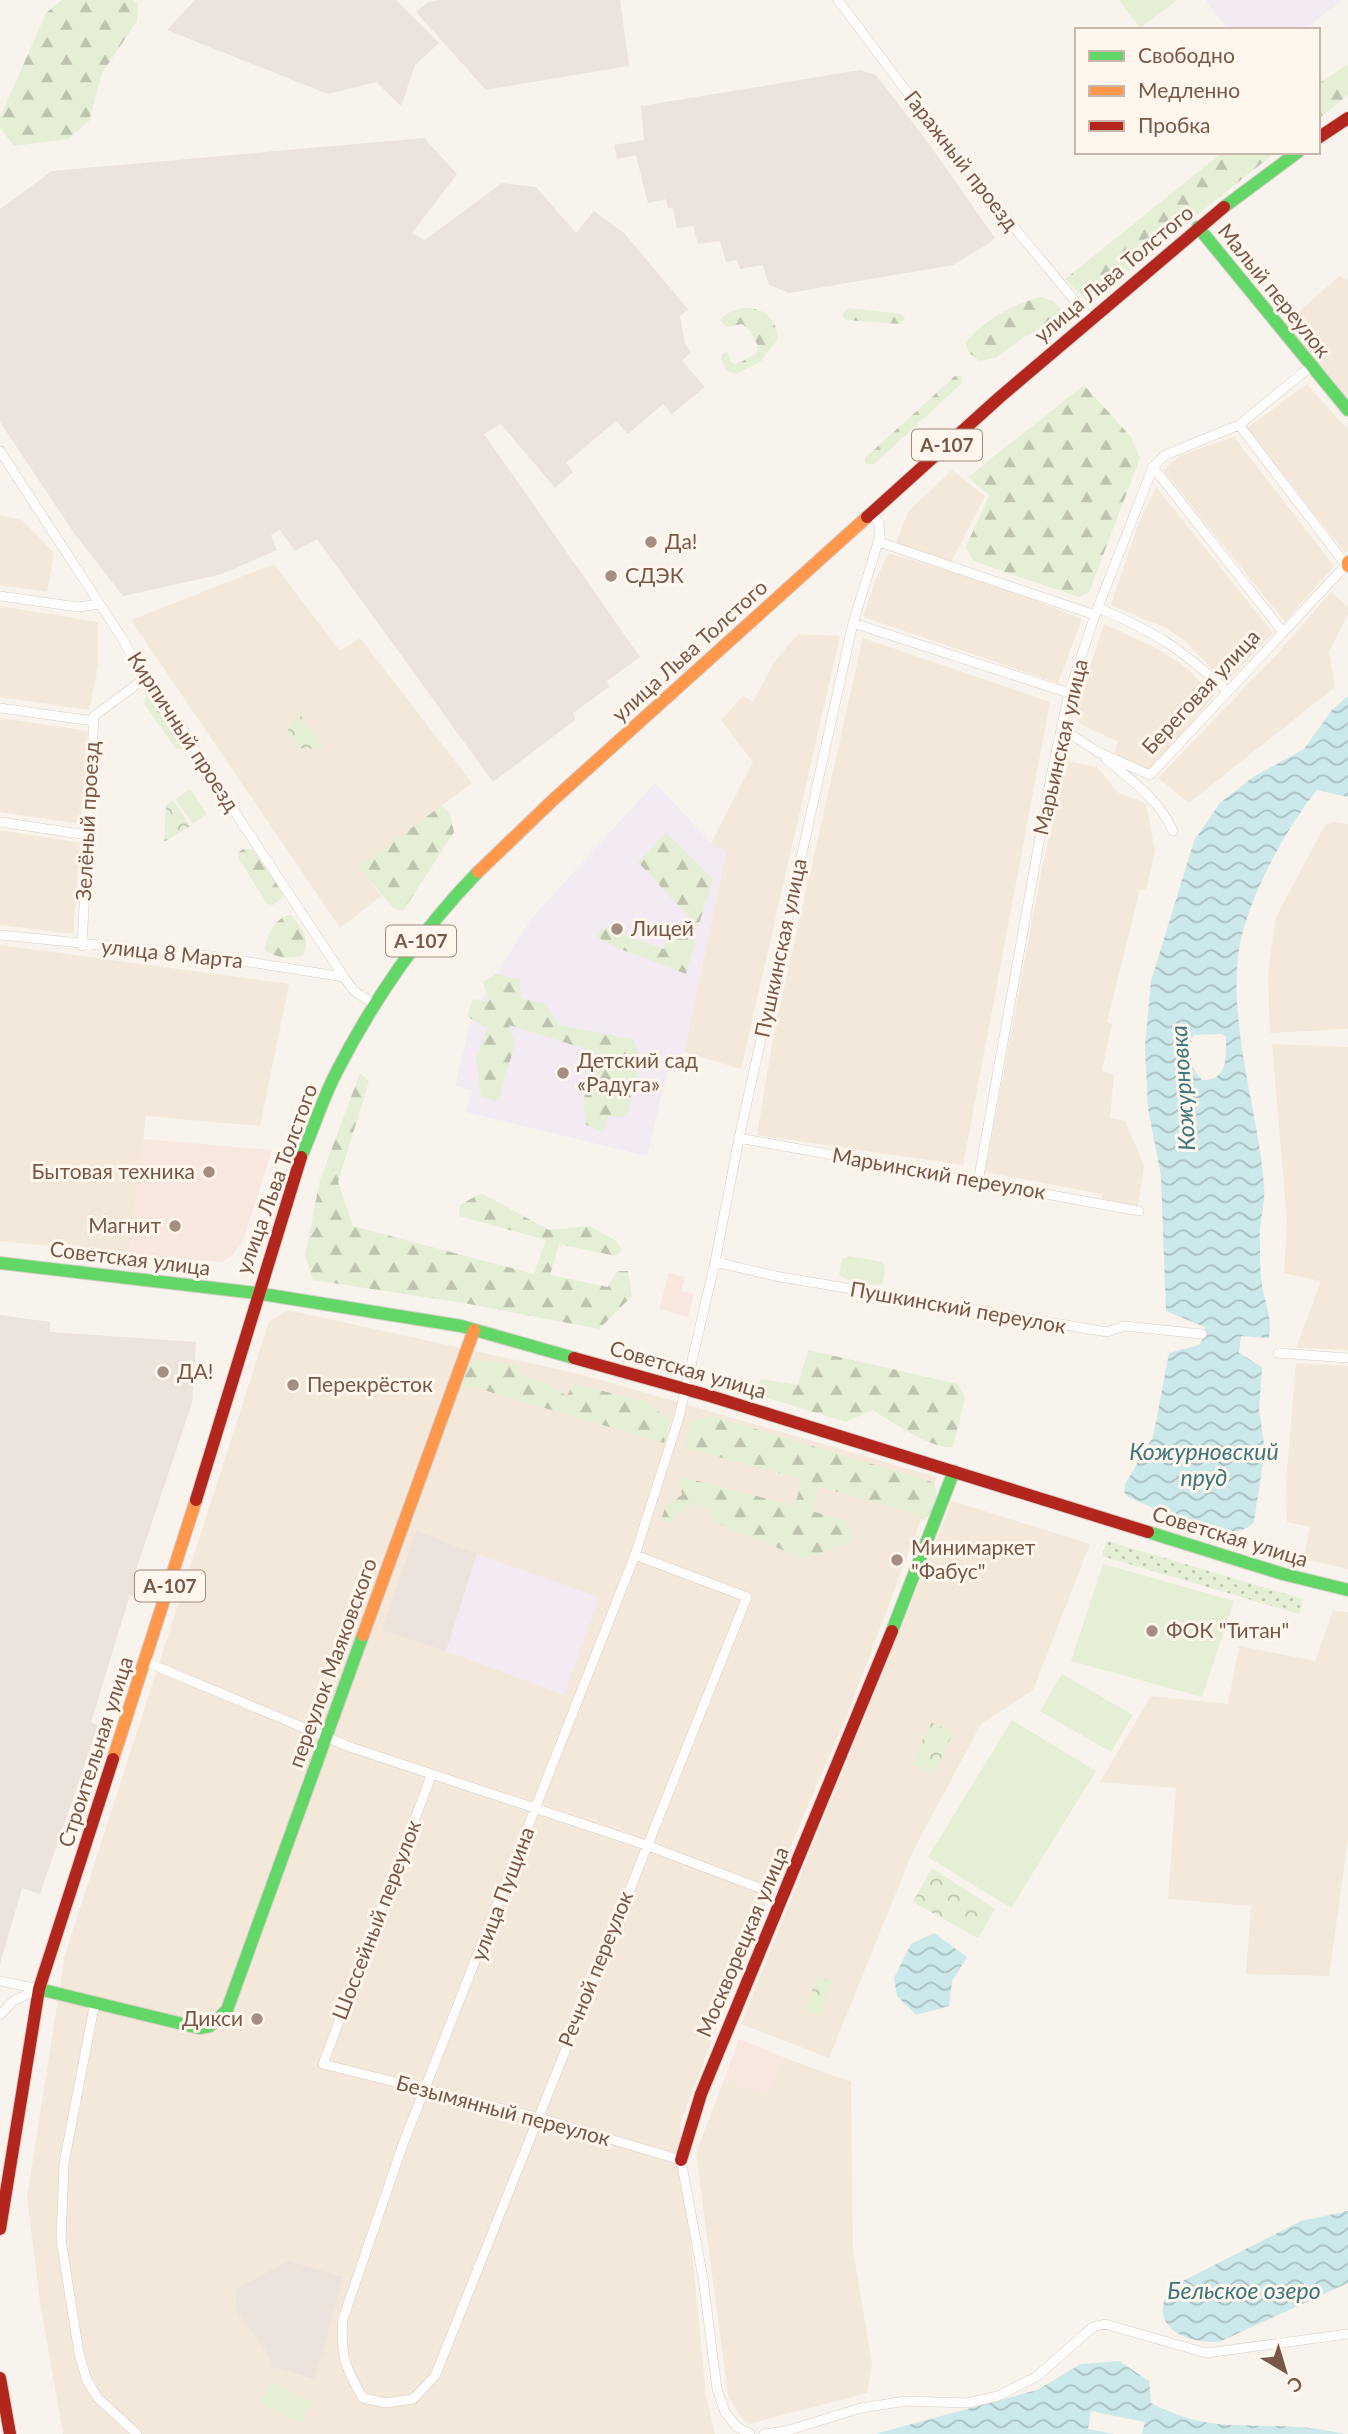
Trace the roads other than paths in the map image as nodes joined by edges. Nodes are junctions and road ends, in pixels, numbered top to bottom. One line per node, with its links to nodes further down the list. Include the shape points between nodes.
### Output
1 (838, 0): 6 (street, Гаражный проезд, via 955,156)
2 (1348, 118): 3 (main road)
3 (1320, 137)
4 (1295, 154): 5 (main road, улица Льва Толстого / А-107)
5 (1198, 227): 6 (main road, улица Льва Толстого / А-107); 7 (main road, Малый переулок)
6 (1090, 319): 12 (main road, улица Льва Толстого / А-107)
7 (1310, 367): 8 (main road, Малый переулок); 9 (street)
8 (1348, 410)
9 (1240, 425): 11 (street, via 1165,455); 14 (street)
10 (0, 451): 16 (street, Кирпичный проезд)
11 (1153, 467): 17 (street, Марьинская улица); 19 (street)
12 (872, 512): 13 (street, Пушкинская улица, via 879,523); 33 (main road, улица Льва Толстого / А-107, via 485,865 423,938)
13 (878, 542): 17 (street); 18 (street, Пушкинская улица)
14 (1347, 564): 19 (street, Береговая улица)
15 (0, 596): 16 (street, via 78,607)
16 (100, 604): 20 (street, Кирпичный проезд)
17 (1096, 612): 21 (street, via 1162,638); 22 (street, Марьинская улица)
18 (853, 623): 22 (street); 34 (street, Пушкинская улица)
19 (1283, 632): 21 (street, Береговая улица)
20 (144, 679): 24 (street, Зелёный проезд, via 94,716); 32 (street, Кирпичный проезд, via 191,739)
21 (1227, 691): 26 (street, Береговая улица, via 1150,775)
22 (1069, 693): 25 (street, Марьинская улица)
23 (0, 708): 24 (street)
24 (93, 722): 29 (street, Зелёный проезд)
25 (1060, 729): 26 (street, Береговая улица); 35 (street, Марьинская улица)
26 (1098, 752): 28 (street, via 1145,792 1166,815)
27 (0, 822): 29 (street)
28 (1173, 831)
29 (87, 835): 31 (street, Зелёный проезд)
30 (0, 935): 31 (street, улица 8 Марта)
31 (82, 946): 32 (street, улица 8 Марта, via 211,956)
32 (344, 977): 33 (street, Кирпичный проезд, via 354,991)
33 (376, 1005): 39 (main road, улица Льва Толстого / А-107, via 335,1074 297,1168)
34 (739, 1138): 35 (street, Марьинский переулок); 37 (street, Пушкинская улица)
35 (978, 1182): 36 (street, Марьинский переулок)
36 (1139, 1211)
37 (715, 1262): 41 (street, Пушкинский переулок, via 1107,1332 1124,1326); 44 (street, Пушкинская улица)
38 (0, 1263): 39 (main road, Советская улица)
39 (256, 1293): 40 (main road, Советская улица, via 383,1311); 48 (main road, Строительная улица / А-107)
40 (474, 1330): 44 (main road, Советская улица); 49 (main road, переулок Маяковского)
41 (1202, 1334)
42 (1278, 1353): 43 (street)
43 (1348, 1358)
44 (687, 1389): 45 (main road, Советская улица); 46 (street, улица Пущина)
45 (954, 1471): 47 (main road, Советская улица); 53 (main road, Москворецкая улица)
46 (635, 1555): 51 (street, улица Пущина); 52 (street, Речной переулок, via 747,1597)
47 (1348, 1590)
48 (146, 1662): 49 (street); 55 (main road, Строительная улица / А-107)
49 (327, 1738): 50 (street); 56 (main road, переулок Маяковского, via 227,2010 210,2026 199,2028)
50 (431, 1776): 51 (street); 58 (street, Шоссейный переулок)
51 (536, 1810): 52 (street); 59 (street, улица Пущина)
52 (646, 1845): 53 (street); 60 (street, Речной переулок)
53 (783, 1897): 61 (main road, Москворецкая улица, via 701,2094)
54 (0, 1981): 55 (street)
55 (39, 1989): 56 (main road); 57 (street, via 13,2001); 62 (main road, Строительная улица / А-107)
56 (95, 2002): 67 (street, via 64,2163 61,2239 87,2381 98,2398)
57 (0, 2015)
58 (323, 2064): 59 (street, Безымянный переулок)
59 (426, 2090): 60 (street, Безымянный переулок); 65 (street, улица Пущина, via 343,2319 340,2347 347,2372)
60 (536, 2117): 61 (street, Безымянный переулок); 65 (street, Речной переулок, via 435,2376 414,2399 386,2403)
61 (681, 2160): 68 (street, Москворецкая улица, via 717,2389 725,2412)
62 (0, 2229)
63 (1348, 2334): 69 (street, via 1206,2353 1105,2324 1093,2327 1036,2377 998,2396 967,2403 906,2401 872,2406)
64 (0, 2378): 66 (main road)
65 (363, 2398)
66 (10, 2434)
67 (137, 2434)
68 (750, 2434)
69 (764, 2434)

